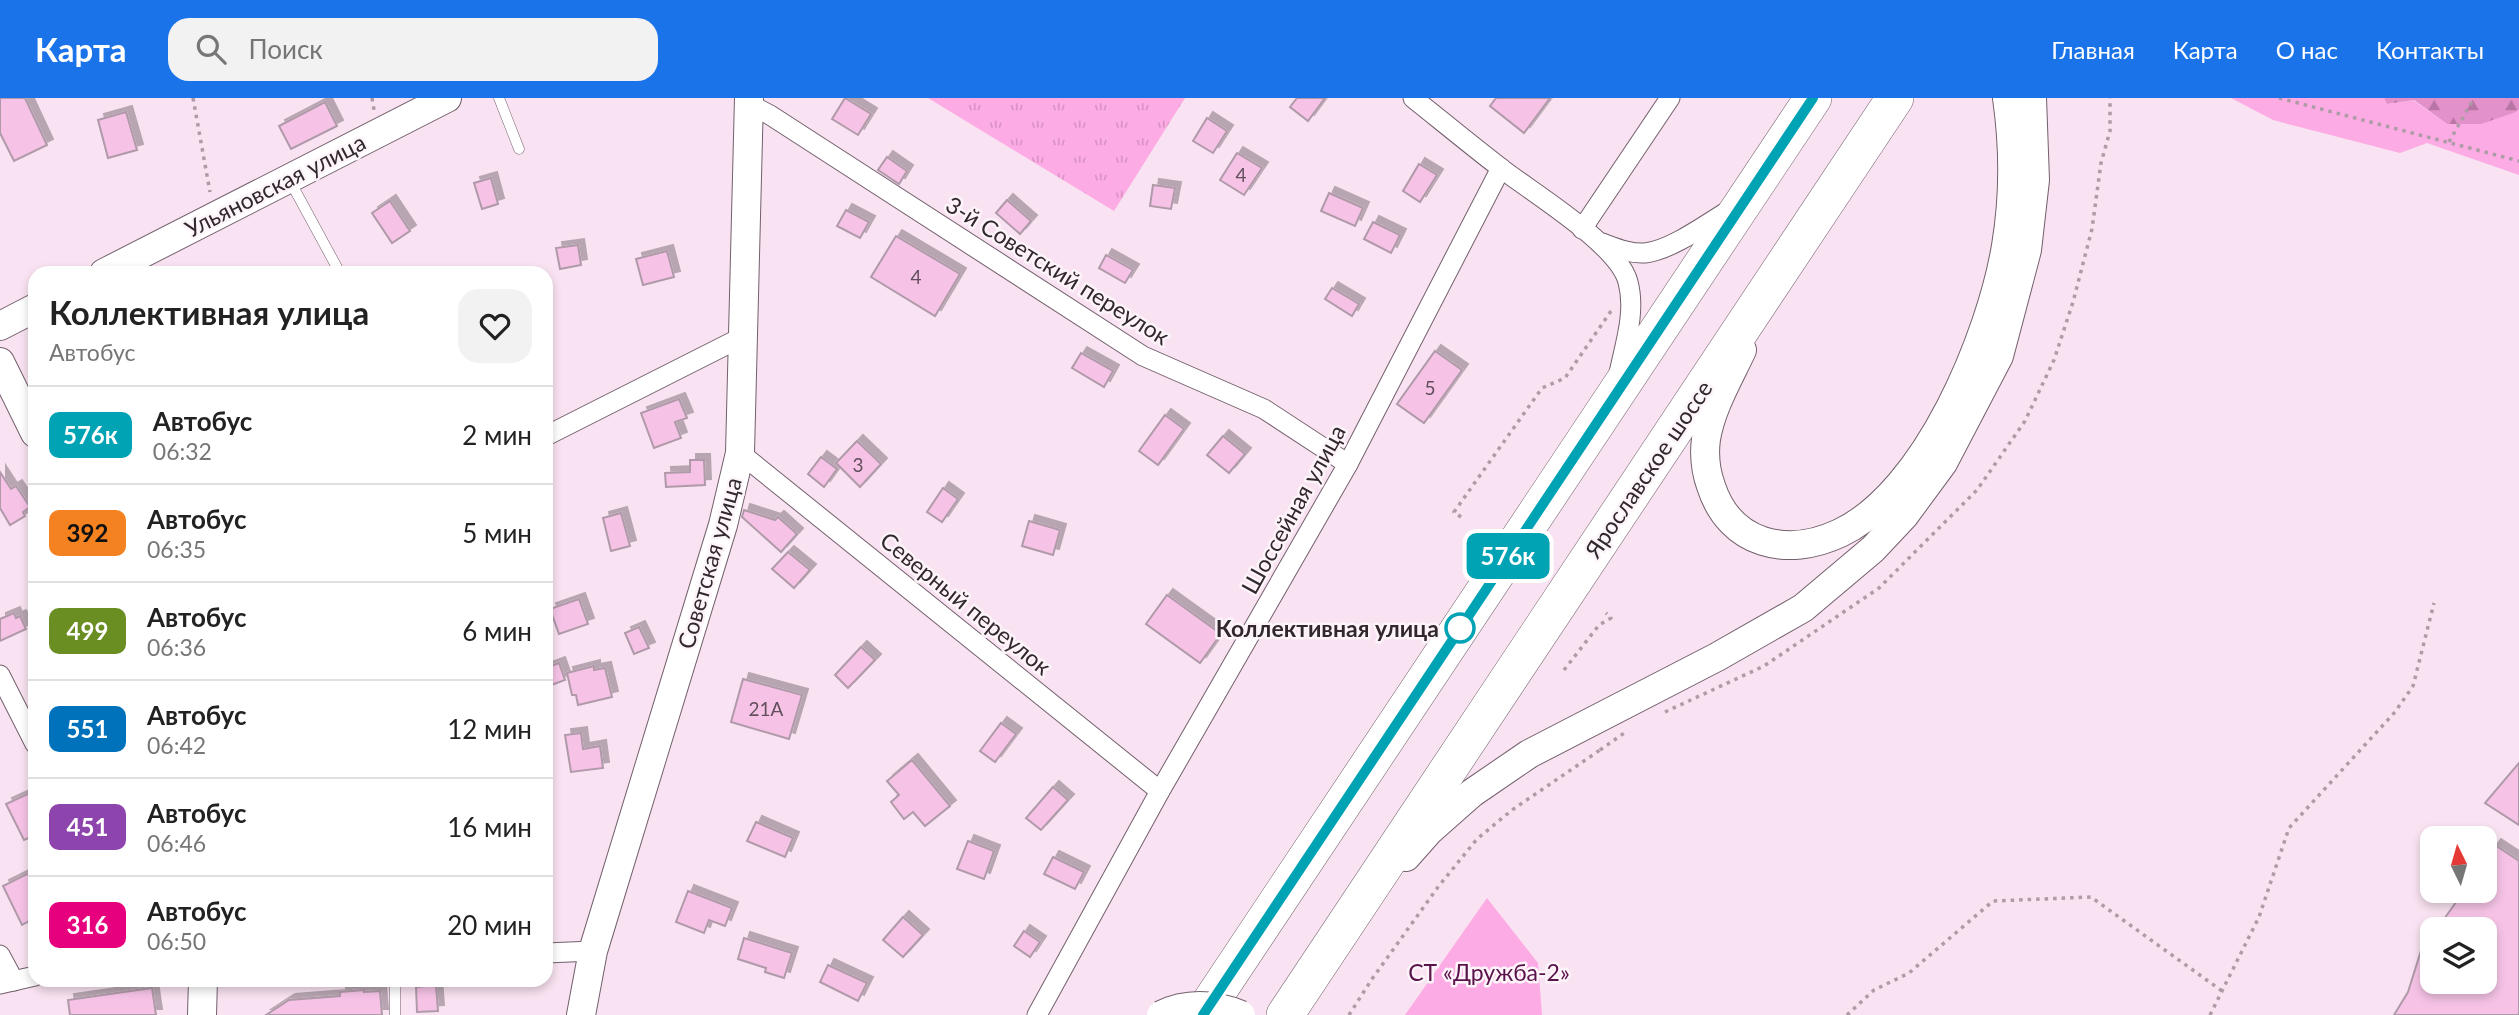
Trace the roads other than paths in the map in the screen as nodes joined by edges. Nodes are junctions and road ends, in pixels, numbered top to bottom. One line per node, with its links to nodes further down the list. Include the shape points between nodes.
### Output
1 (447, 98): 12 (main road, Ульяновская улица)
2 (499, 98): 10 (lane)
3 (1413, 98): 11 (street)
4 (1670, 98): 14 (street)
5 (1813, 98): 13 (highway)
6 (1895, 98): 18 (highway, Ярославское шоссе)
7 (2007, 98): 9 (main road)
8 (749, 101): 21 (main road, Советская улица); 27 (street, 3-й Советский переулок, via 1143,356 1264,409)
9 (2026, 112): 18 (main road, via 2012,180 2006,247 1992,306 1953,401 1926,450 1874,510 1841,533 1788,547 1743,533 1715,500 1706,473 1706,439 1716,408); 31 (main road, via 2035,180 2026,250 1999,356 1943,463 1904,516 1873,549 1803,608 1529,754 1472,793 1429,831)
10 (519, 149)
11 (1501, 168): 14 (street); 27 (street, Шоссейная улица)
12 (288, 178): 16 (main road, Ульяновская улица); 17 (lane)
13 (1744, 202): 15 (street, via 1663,249 1626,252); 23 (highway)
14 (1582, 229): 15 (street)
15 (1599, 242): 23 (street, via 1623,268 1630,299 1629,330)
16 (118, 266)
17 (337, 266)
18 (1773, 280): 31 (highway, Ярославское шоссе)
19 (28, 312): 20 (main road)
20 (0, 326)
21 (742, 337): 25 (street); 26 (main road, Советская улица)
22 (0, 362): 24 (main road)
23 (1613, 400): 44 (highway)
24 (28, 419)
25 (553, 432)
26 (740, 453): 30 (street, Северный переулок); 32 (main road, Советская улица, via 723,525)
27 (1348, 464): 30 (street, Шоссейная улица)
28 (0, 675): 29 (street)
29 (28, 730)
30 (1160, 791): 42 (street, Шоссейная улица)
31 (1336, 938): 46 (highway, Ярославское шоссе)
32 (593, 951): 33 (street); 41 (main road, Советская улица)
33 (553, 953)
34 (0, 955): 36 (street)
35 (28, 978): 36 (street)
36 (7, 982)
37 (203, 987): 39 (main road)
38 (395, 987): 40 (lane)
39 (202, 1015)
40 (395, 1015)
41 (580, 1015)
42 (1037, 1015)
43 (1161, 1015): 45 (main road, bridge, via 1195,1004)
44 (1202, 1015)
45 (1241, 1015)
46 (1285, 1015)

